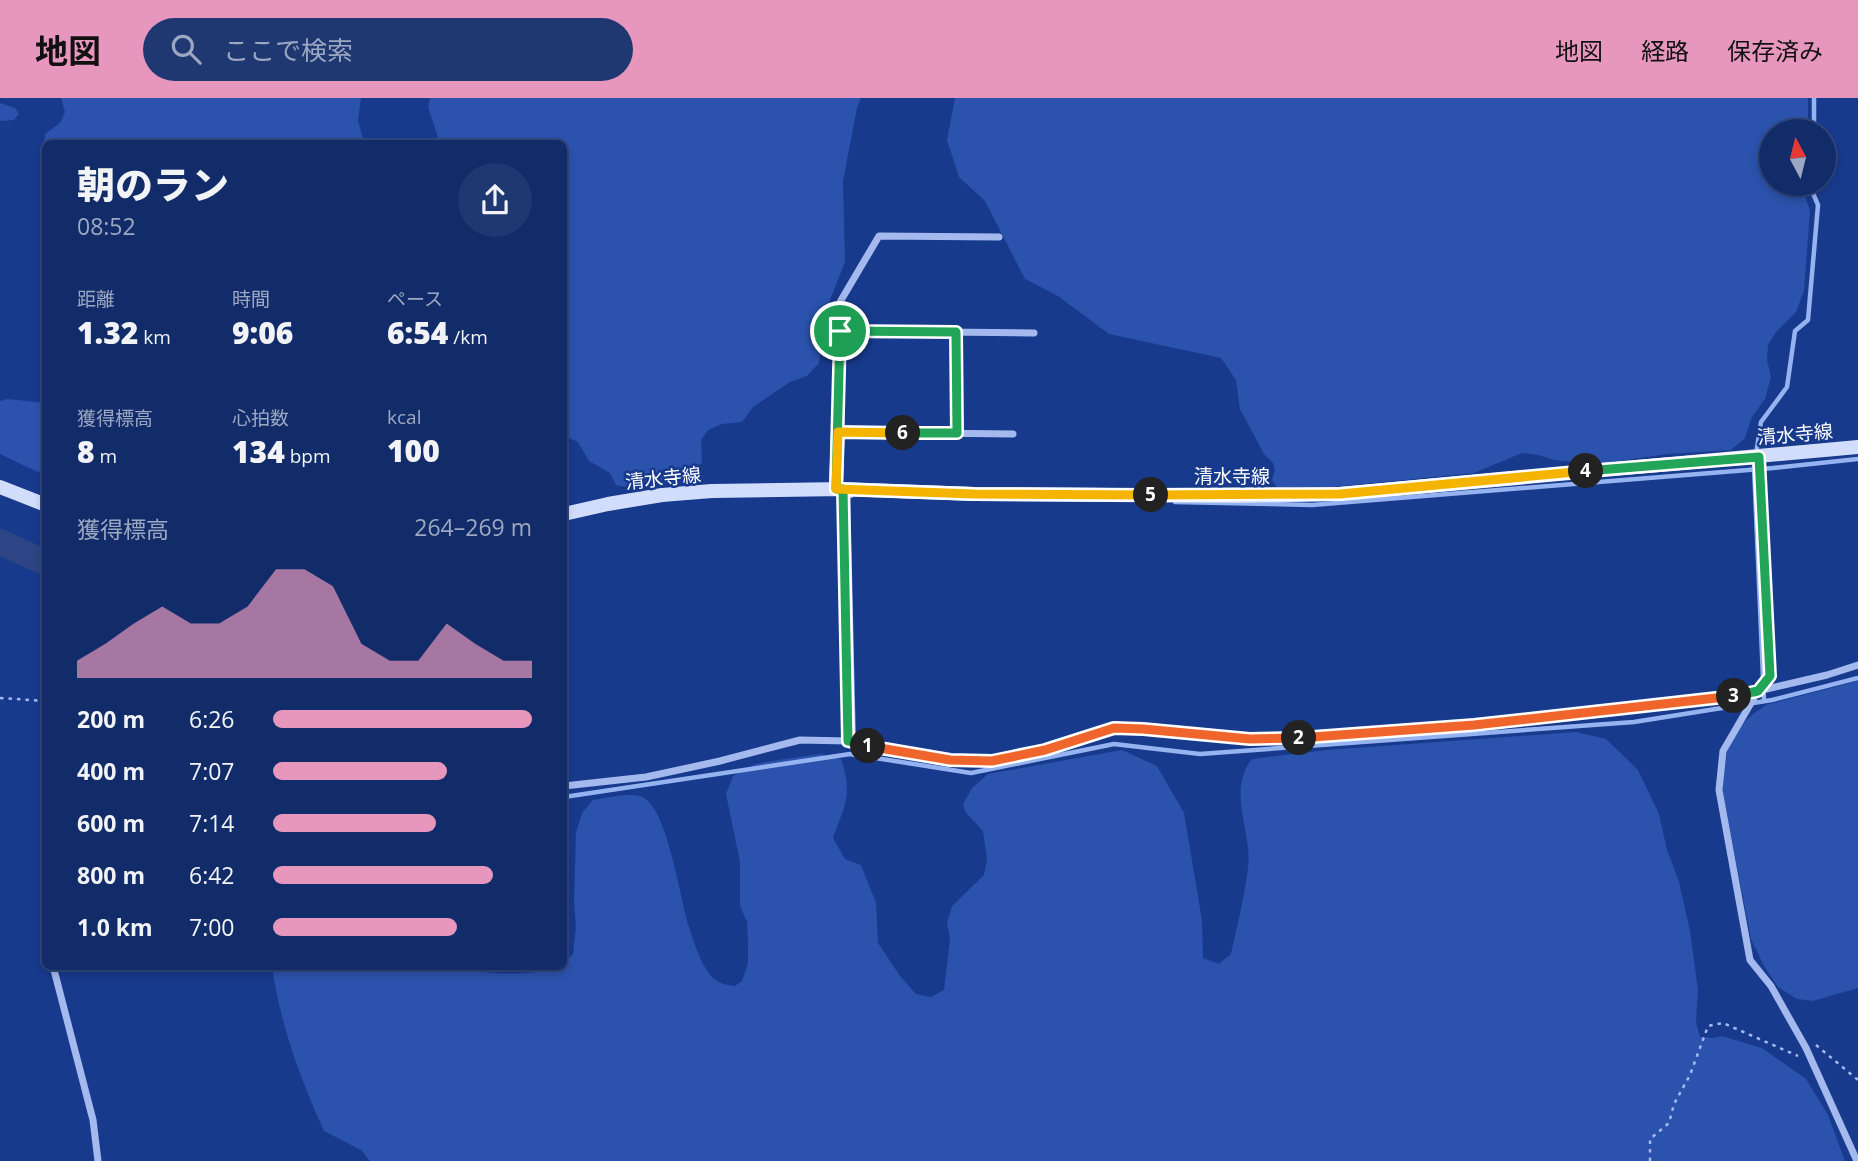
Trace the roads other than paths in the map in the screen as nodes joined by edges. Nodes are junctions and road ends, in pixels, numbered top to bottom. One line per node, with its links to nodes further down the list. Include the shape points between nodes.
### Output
1 (999, 237): 2 (street, via 879,236 840,302)
2 (840, 331): 3 (street); 5 (street)
3 (956, 332): 4 (street); 6 (street)
4 (1034, 333)
5 (838, 432): 6 (street); 11 (street)
6 (957, 433): 7 (street)
7 (1013, 434)
8 (1858, 447): 9 (main road, 清水寺線)
9 (1759, 457): 11 (main road, 清水寺線, via 1340,494); 15 (street, via 1770,676)
10 (0, 487): 12 (main road)
11 (840, 489): 13 (main road, 清水寺線, via 662,495); 16 (street)
12 (42, 503)
13 (567, 513)
14 (1858, 665): 15 (street)
15 (1758, 691): 16 (street, via 1724,699 1488,724 1302,738 1250,739 1114,728 992,761 950,760); 20 (street, via 1723,751 1719,790 1750,960 1771,986 1811,1060)
16 (848, 741): 17 (street, via 800,740 646,777)
17 (567, 786)
18 (54, 970): 19 (street, via 93,1120)
19 (98, 1161)
20 (1857, 1161)

